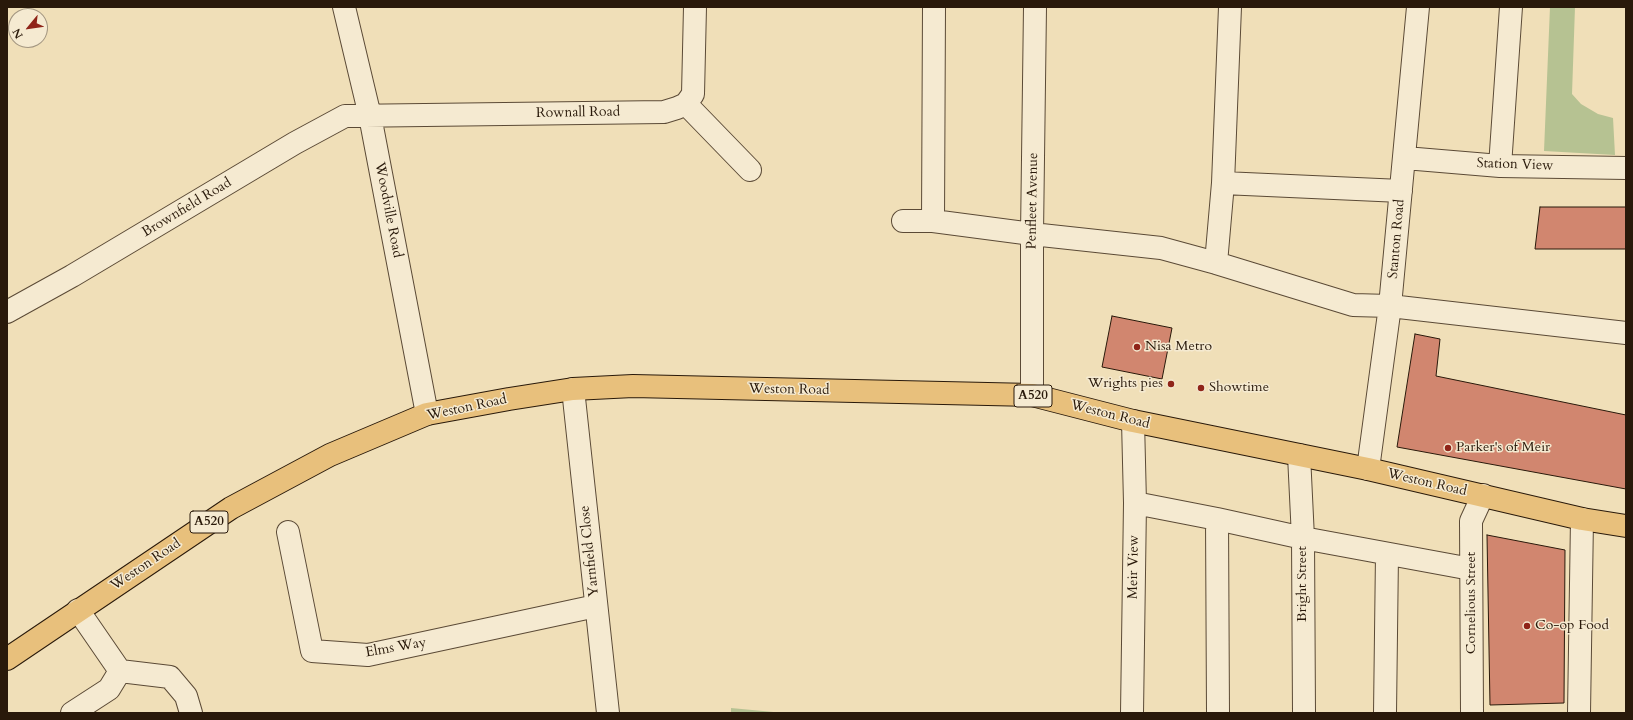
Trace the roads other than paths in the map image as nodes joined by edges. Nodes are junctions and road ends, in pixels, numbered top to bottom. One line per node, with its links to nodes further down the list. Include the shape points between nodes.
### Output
1 (344, 7): 9 (street, Woodville Road)
2 (695, 7): 8 (street, via 693,94)
3 (934, 7): 17 (street)
4 (1036, 7): 18 (street, Penfleet Avenue)
5 (1230, 7): 14 (street)
6 (1418, 7): 10 (street, Stanton Road)
7 (1511, 7): 11 (street)
8 (686, 104): 9 (street, Rownall Road, via 664,112); 13 (street)
9 (370, 116): 21 (street, Brownfield Road, via 345,116); 25 (street, Woodville Road)
10 (1405, 158): 11 (street, Station View); 15 (street, Stanton Road)
11 (1500, 166): 12 (street, Station View)
12 (1626, 168)
13 (750, 170)
14 (1223, 183): 15 (street); 19 (street)
15 (1401, 191): 20 (street, Stanton Road)
16 (903, 221): 17 (street)
17 (933, 221): 18 (street)
18 (1032, 234): 19 (street, via 1161,248); 24 (street, Penfleet Avenue)
19 (1216, 263): 20 (street, via 1353,306)
20 (1390, 306): 22 (street); 28 (street, Stanton Road)
21 (7, 312)
22 (1626, 333)
23 (573, 389): 24 (highway, Weston Road / A520, via 633,386); 25 (highway, Weston Road / A520); 38 (street, Yarnfield Close)
24 (1032, 396): 26 (highway, Weston Road / A520)
25 (427, 414): 39 (highway, Weston Road / A520, via 330,455 231,508)
26 (1133, 421): 27 (highway, Weston Road / A520); 30 (street, Meir View)
27 (1299, 455): 28 (highway, Weston Road / A520); 35 (street, Bright Street)
28 (1368, 469): 29 (highway, Weston Road / A520)
29 (1483, 495): 32 (highway, Weston Road / A520); 37 (street, Cornelious Street, via 1471,521)
30 (1135, 503): 31 (street); 45 (street, Meir View)
31 (1217, 519): 35 (street); 46 (street)
32 (1582, 519): 33 (highway, Weston Road / A520); 50 (street)
33 (1626, 526)
34 (288, 532): 38 (street, Elms Way, via 312,651 368,655)
35 (1303, 538): 36 (street); 47 (street, Bright Street)
36 (1387, 554): 37 (street); 48 (street)
37 (1472, 569): 49 (street, Cornelious Street)
38 (596, 606): 44 (street, Yarnfield Close)
39 (78, 610): 40 (highway, Weston Road / A520); 41 (street)
40 (7, 659)
41 (120, 671): 42 (street, via 109,689); 43 (street, via 170,677 186,696)
42 (72, 713)
43 (191, 713)
44 (608, 713)
45 (1132, 713)
46 (1218, 713)
47 (1304, 713)
48 (1385, 713)
49 (1472, 713)
50 (1579, 713)

